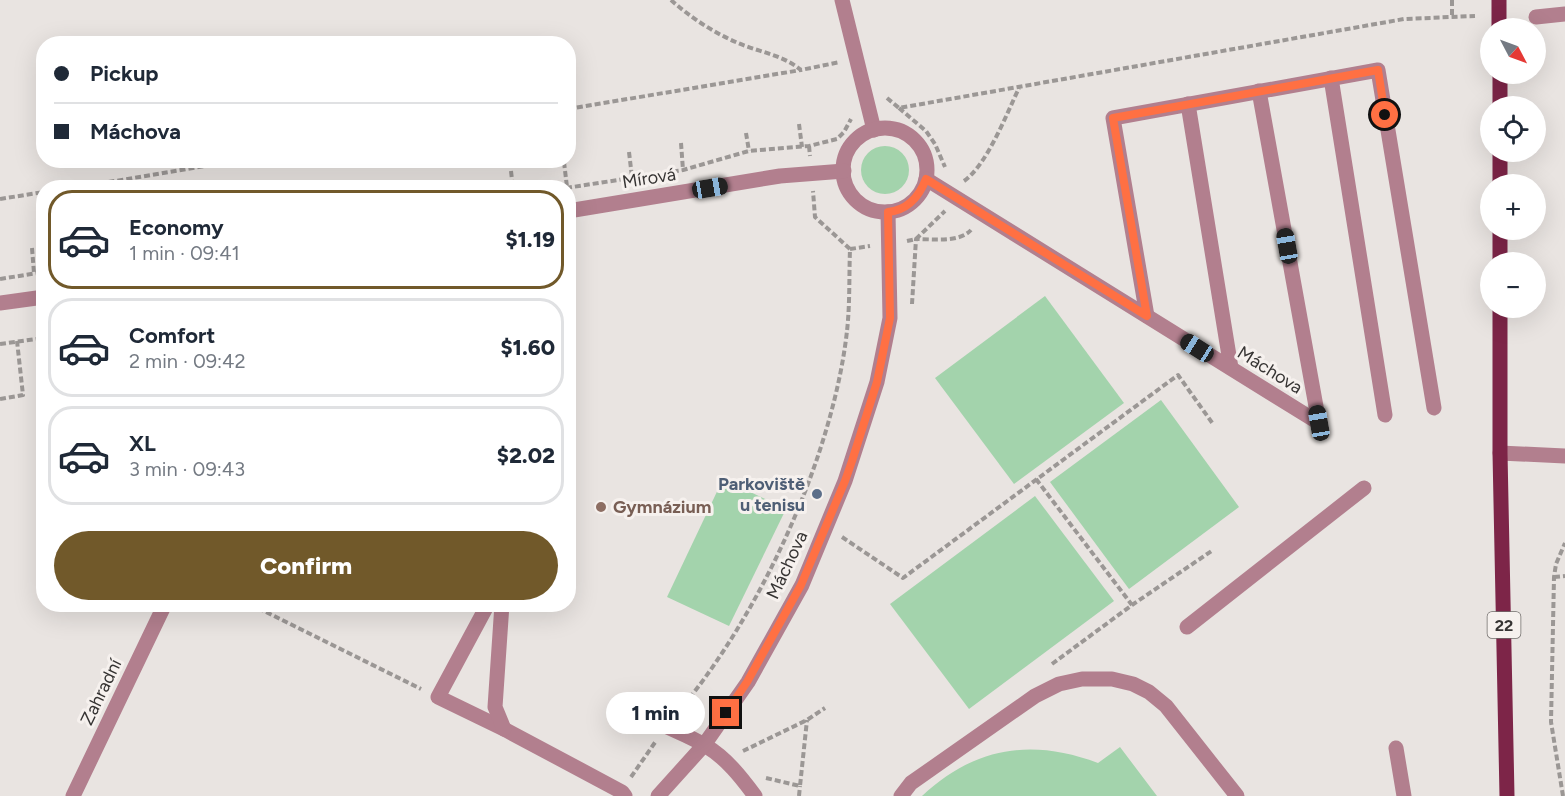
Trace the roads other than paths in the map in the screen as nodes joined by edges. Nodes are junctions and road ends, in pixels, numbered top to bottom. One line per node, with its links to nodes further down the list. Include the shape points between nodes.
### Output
1 (842, 0): 9 (street)
2 (1499, 0): 5 (main road)
3 (1565, 14): 4 (street)
4 (1536, 17)
5 (1500, 18)
6 (1331, 78): 7 (street); 19 (street, via 1378,70); 20 (street)
7 (1259, 91): 8 (street); 18 (street, Máchova, via 1319,423)
8 (1188, 104): 16 (street, via 1113,118); 18 (street)
9 (874, 130): 10 (street, via 854,144 847,154); 11 (street, via 895,130 913,140 925,158)
10 (844, 171): 12 (street, Mírová, via 780,176); 13 (street, via 848,189 859,203)
11 (926, 179): 13 (street, via 912,202); 16 (street, Máchova)
12 (576, 210)
13 (888, 212): 30 (street, Máchova, via 890,318 877,382 845,481 801,585 747,682)
14 (36, 298): 15 (street)
15 (0, 303)
16 (1147, 316): 18 (street, Máchova)
17 (1500, 318): 21 (main road, 22)
18 (1231, 368)
19 (1434, 408)
20 (1385, 414)
21 (1500, 453): 22 (street); 39 (main road, 22)
22 (1565, 456)
23 (1364, 488): 27 (street)
24 (161, 612): 33 (street, Zahradní)
25 (484, 612): 29 (street, via 438,697)
26 (501, 612): 29 (street, via 495,707)
27 (1187, 627)
28 (646, 716): 30 (street)
29 (504, 729): 32 (street)
30 (704, 745): 34 (street, Máchova); 35 (street, via 736,771)
31 (1396, 748): 38 (street)
32 (623, 794)
33 (73, 796)
34 (658, 796)
35 (755, 796)
36 (901, 796): 37 (street, via 911,783 1035,696 1059,684 1112,679 1149,692 1166,706)
37 (1237, 796)
38 (1404, 796)
39 (1507, 796)

